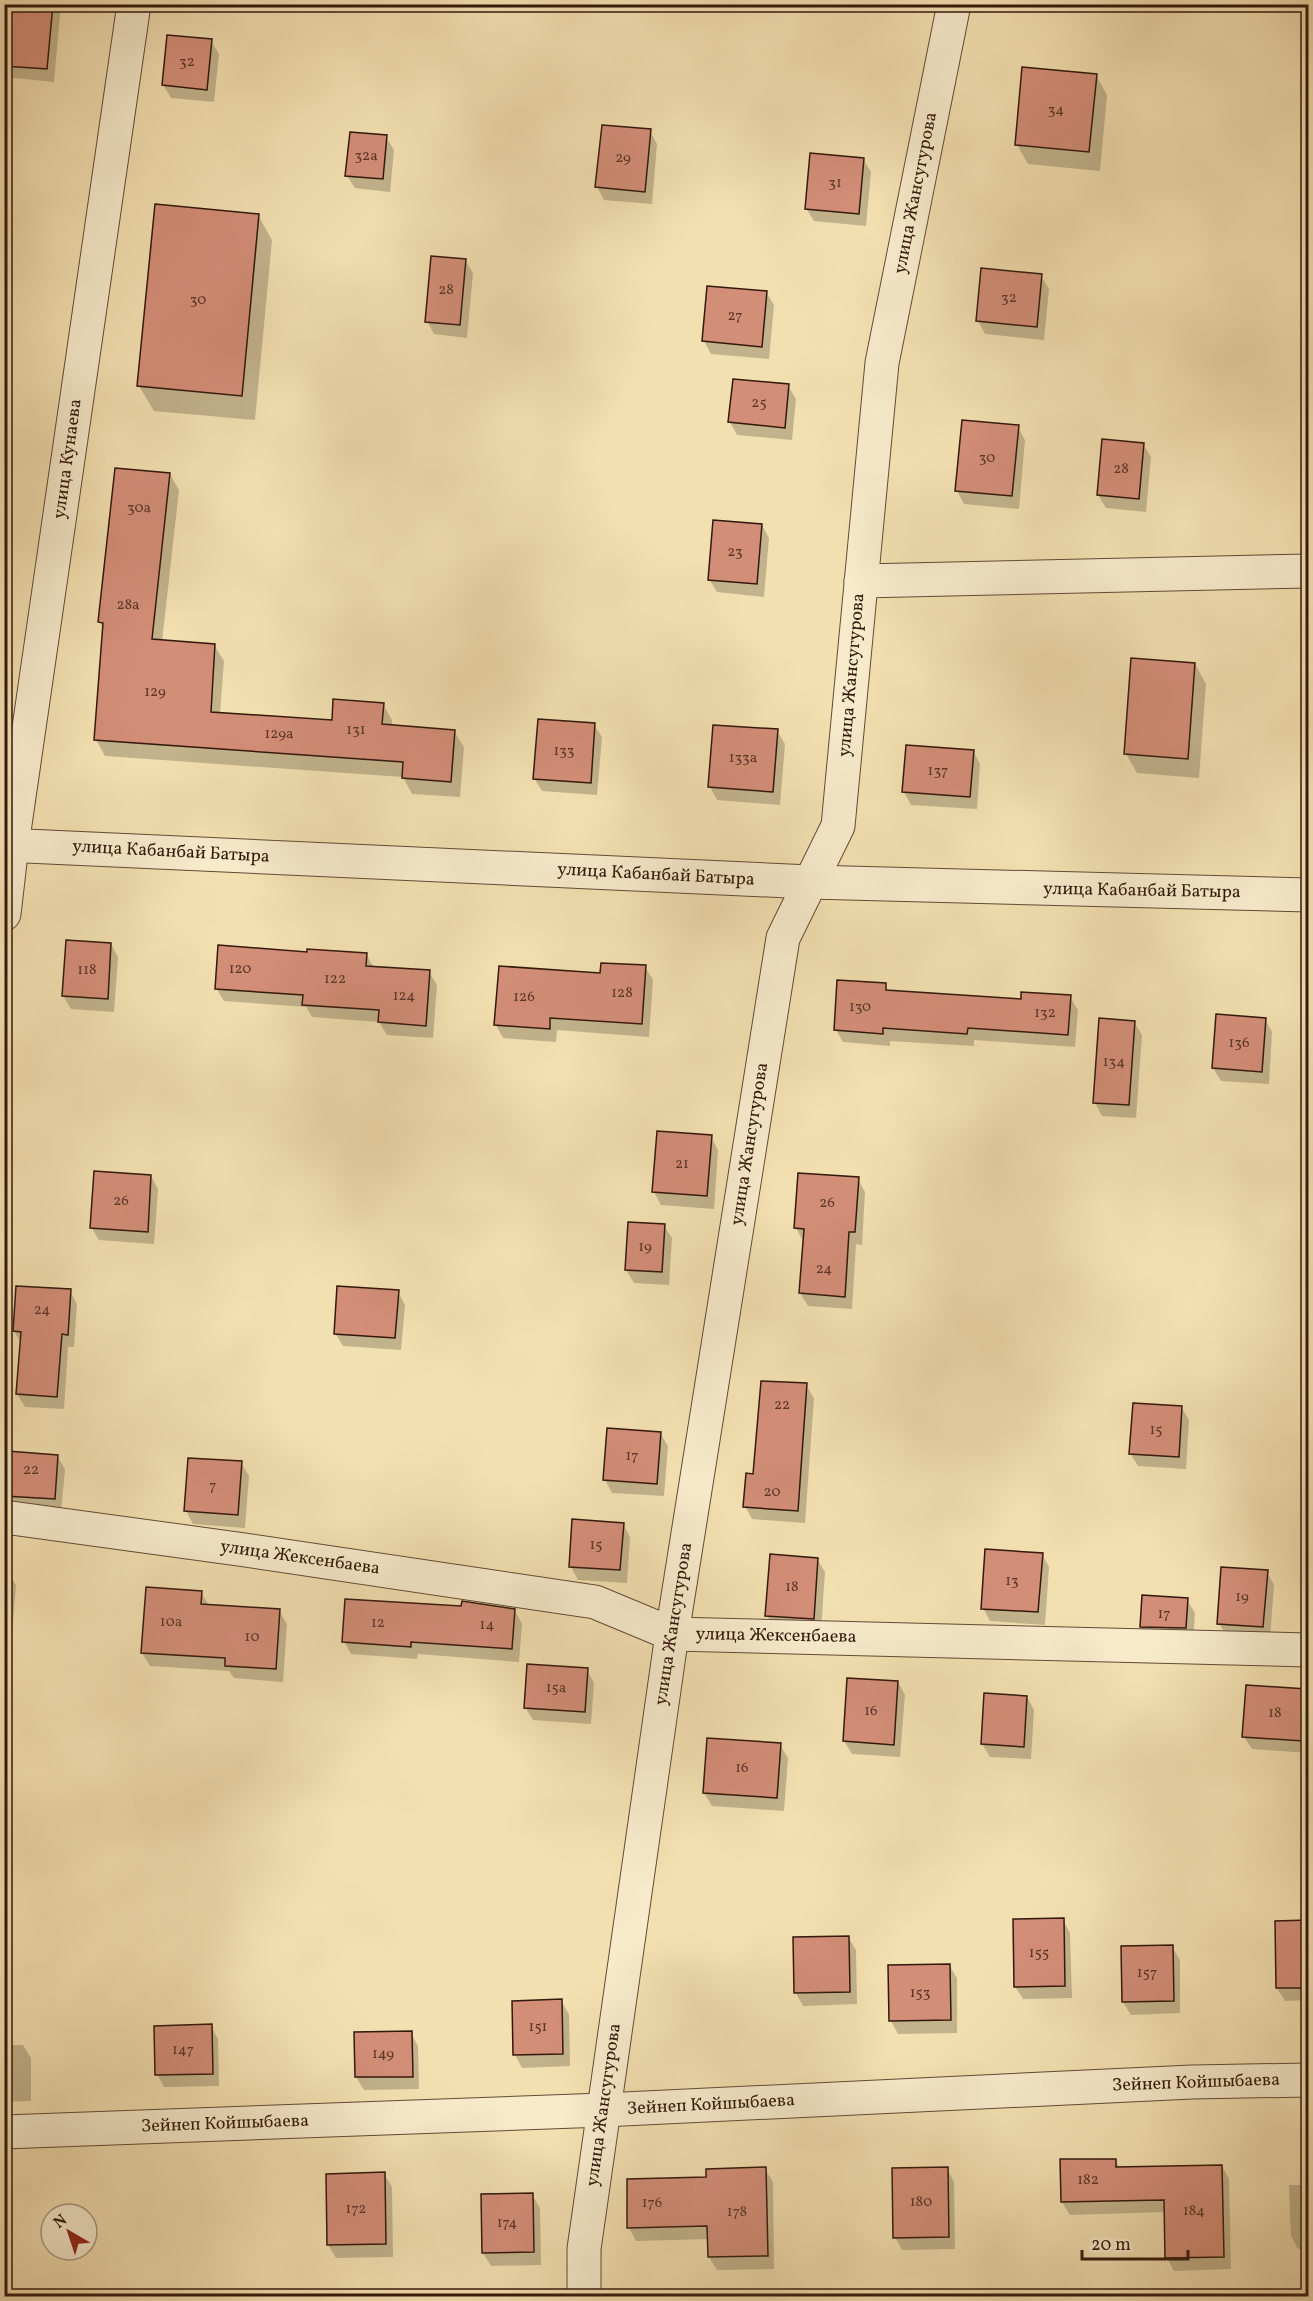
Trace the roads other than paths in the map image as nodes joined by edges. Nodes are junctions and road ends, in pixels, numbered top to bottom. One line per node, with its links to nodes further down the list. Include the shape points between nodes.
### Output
1 (134, 4): 5 (street, улица Кунаева)
2 (954, 4): 4 (street, улица Жансугурова, via 882,363)
3 (1308, 571): 4 (street)
4 (861, 581): 6 (street, улица Жансугурова, via 838,826)
5 (8, 845): 6 (street, улица Кабанбай Батыра); 8 (street, улица Кунаева)
6 (810, 882): 7 (street, улица Кабанбай Батыра); 10 (street, улица Жансугурова, via 783,938)
7 (1308, 895)
8 (4, 914)
9 (4, 1517): 10 (street, улица Жексенбаева, via 596,1602)
10 (672, 1634): 11 (street, улица Жексенбаева); 13 (street, улица Жансугурова)
11 (1308, 1650)
12 (1308, 2080): 13 (street, Зейнеп Койшыбаева)
13 (603, 2110): 14 (street, Зейнеп Койшыбаева); 15 (street, улица Жансугурова, via 584,2249)
14 (4, 2132)
15 (584, 2296)

